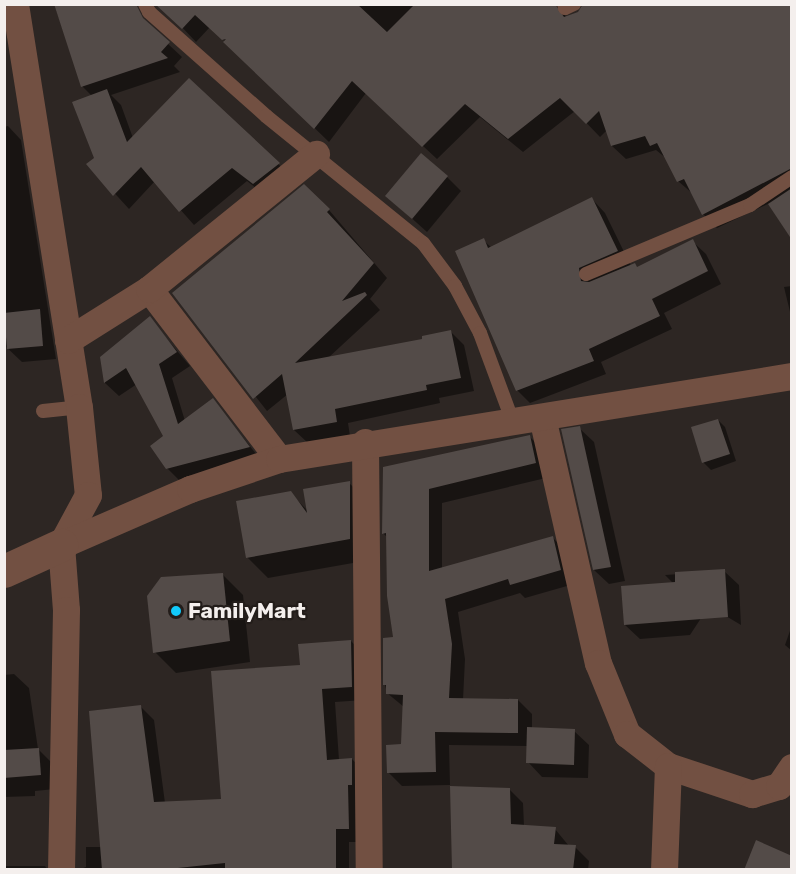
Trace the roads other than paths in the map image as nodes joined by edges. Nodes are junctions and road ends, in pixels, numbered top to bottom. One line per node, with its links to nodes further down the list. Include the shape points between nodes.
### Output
1 (15, 4): 9 (street)
2 (145, 4): 5 (lane, via 148,12 266,116)
3 (564, 4): 4 (lane, via 566,8)
4 (574, 4)
5 (316, 154): 8 (street); 14 (lane, via 423,243 455,286 480,333)
6 (792, 177): 7 (lane, via 750,205)
7 (586, 274)
8 (149, 289): 9 (street); 16 (street)
9 (68, 340): 11 (street)
10 (792, 375): 13 (street)
11 (79, 407): 12 (lane); 17 (street, via 88,495)
12 (43, 411)
13 (542, 417): 14 (street); 19 (street, via 567,538 613,708 627,734)
14 (513, 422): 15 (street)
15 (365, 442): 16 (street); 22 (street)
16 (279, 459): 17 (street, via 190,489)
17 (61, 545): 18 (street); 21 (street, via 66,610)
18 (4, 571)
19 (668, 766): 20 (street, via 752,794 779,786); 23 (street)
20 (792, 767)
21 (60, 870)
22 (369, 870)
23 (664, 870)

